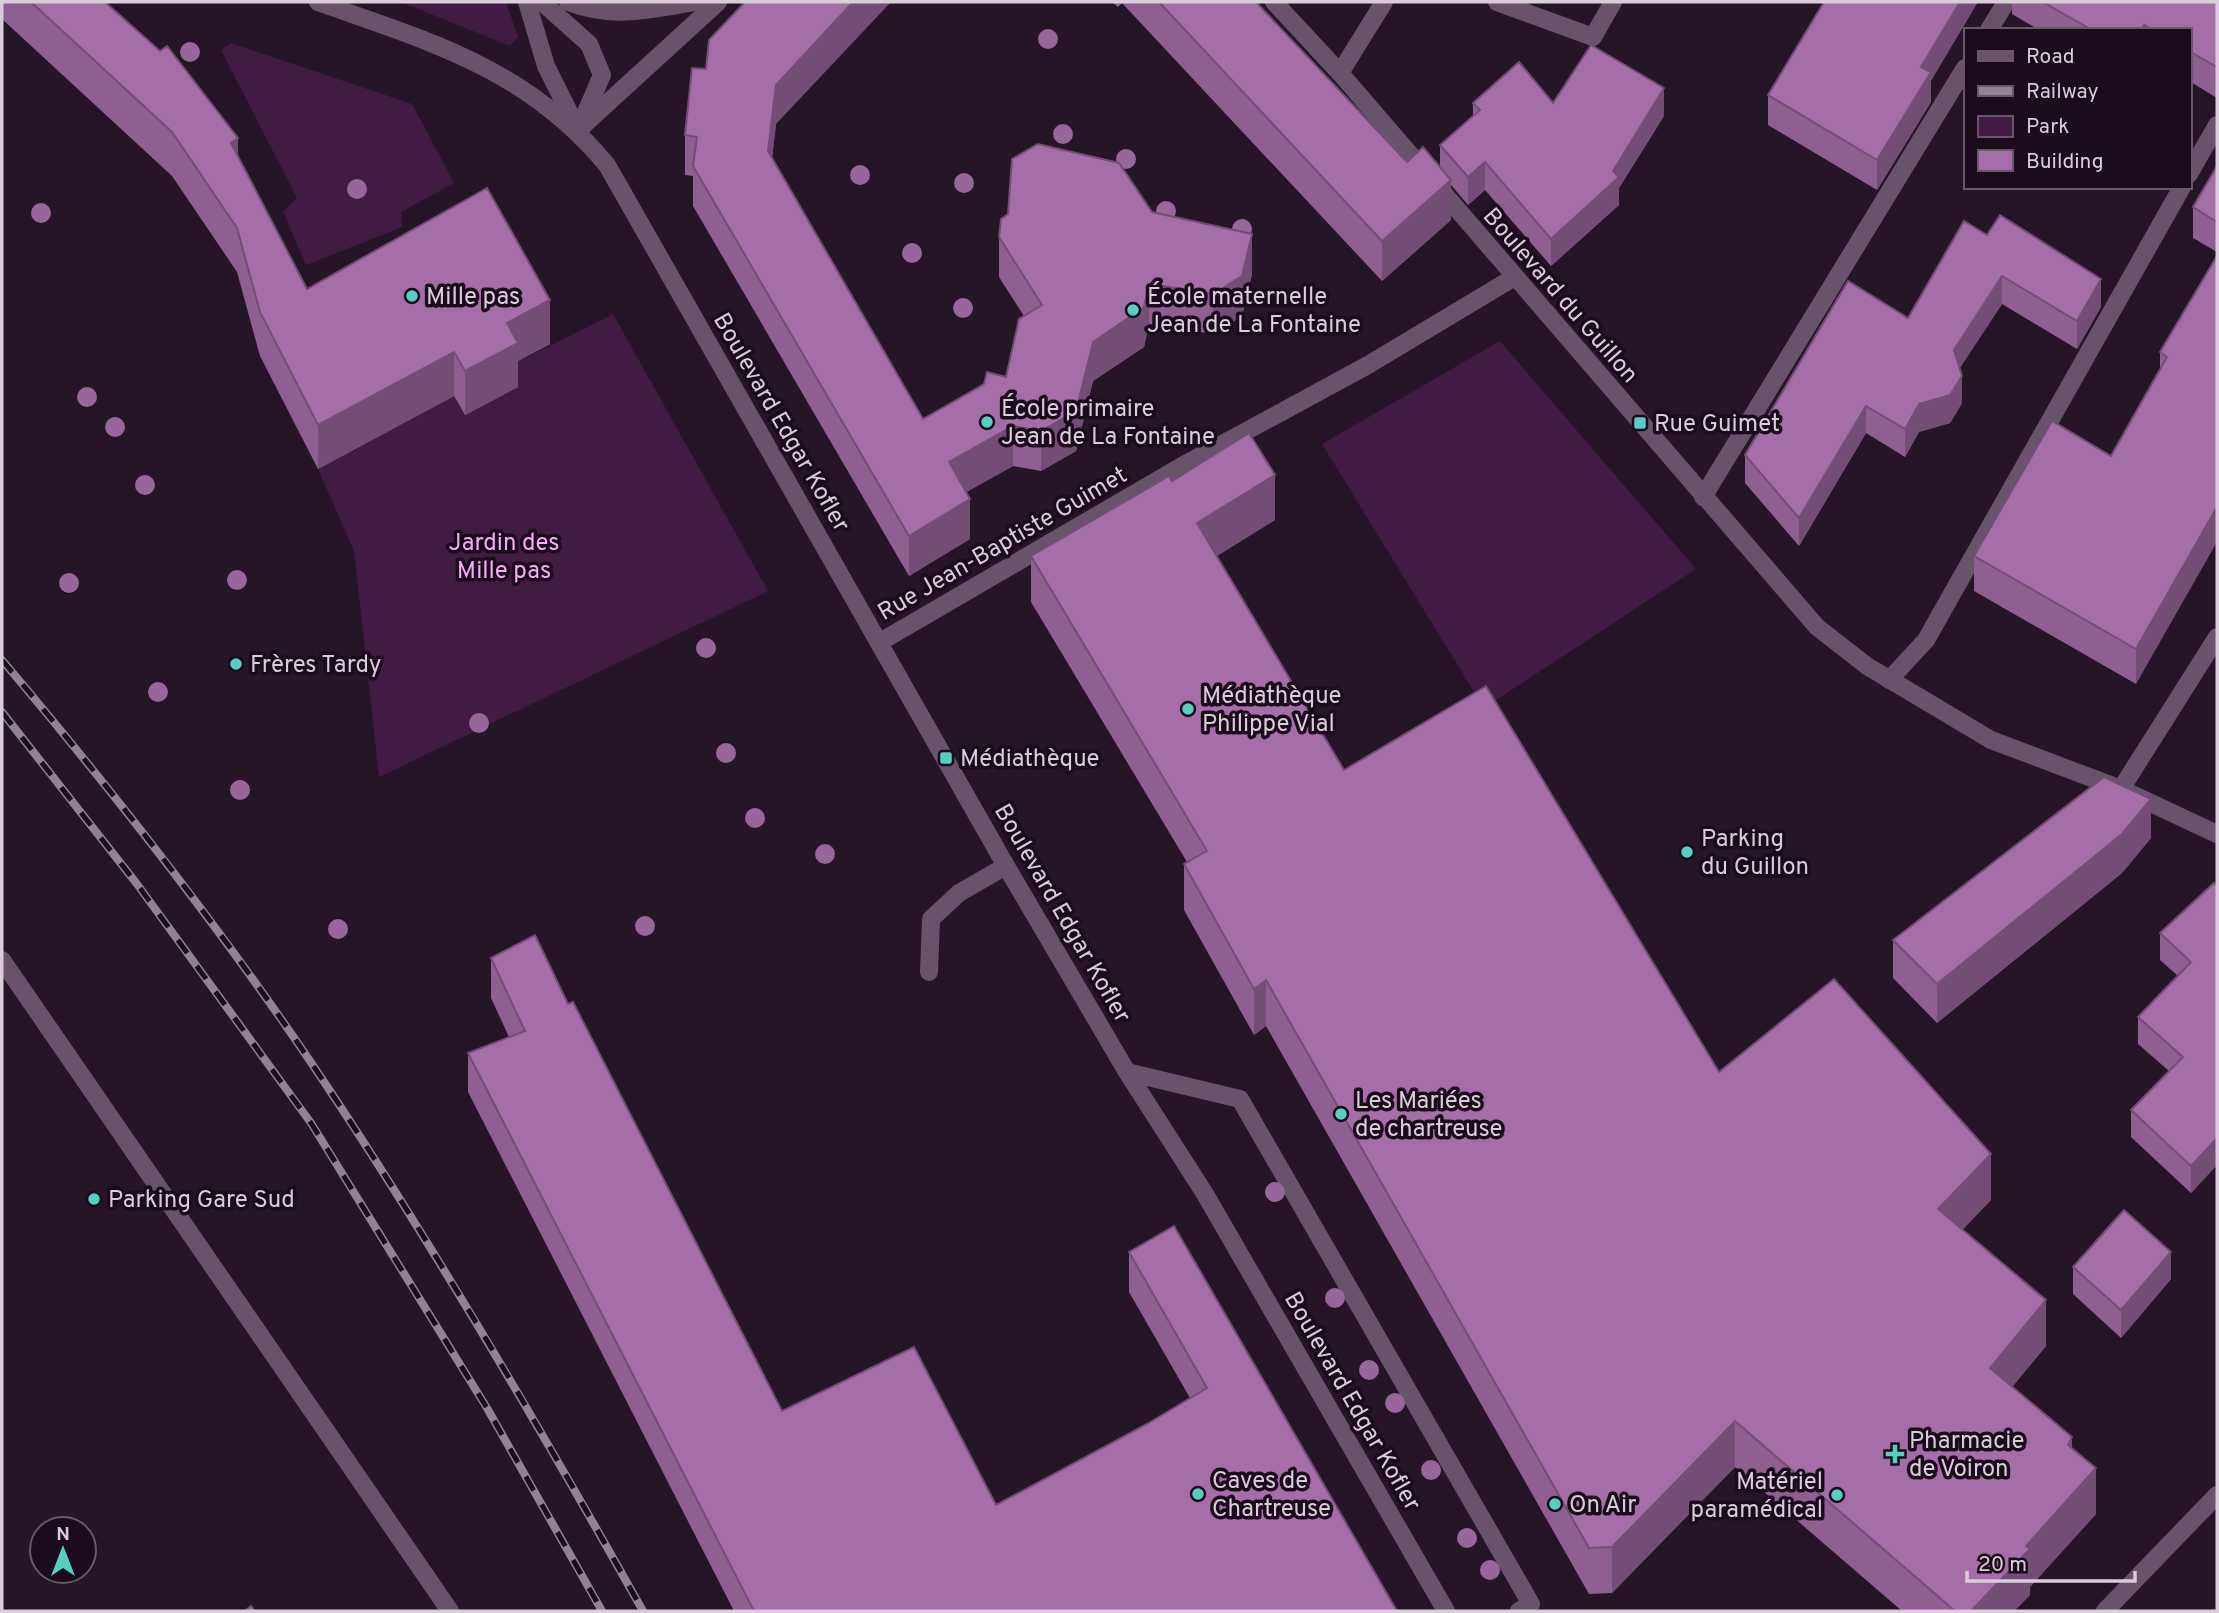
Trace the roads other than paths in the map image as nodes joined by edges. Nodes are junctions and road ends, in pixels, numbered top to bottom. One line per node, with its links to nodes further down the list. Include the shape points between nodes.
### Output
1 (318, 2): 16 (street, via 444,48 505,76)
2 (527, 2): 16 (street, via 546,66)
3 (542, 2): 16 (street, via 589,44 602,75)
4 (568, 2): 5 (street, via 591,11 631,14)
5 (695, 2)
6 (718, 2): 16 (street)
7 (1274, 2): 14 (street, Boulevard du Guillon)
8 (1384, 2): 14 (street)
9 (1497, 2): 10 (street, via 1593,37)
10 (1613, 2)
11 (2006, 2): 12 (street)
12 (1990, 28)
13 (1964, 70): 20 (street)
14 (1340, 73): 19 (street, Boulevard du Guillon)
15 (2217, 125): 17 (street)
16 (578, 130): 22 (street, Boulevard Edgar Kofler, via 607,164)
17 (2191, 170)
18 (2181, 189): 23 (street, via 1926,640)
19 (1513, 278): 20 (street, Boulevard du Guillon); 22 (street, Rue Jean-Baptiste Guimet)
20 (1703, 497): 23 (street, Boulevard du Guillon, via 1817,627)
21 (2217, 637): 24 (street)
22 (880, 642): 26 (street, Boulevard Edgar Kofler)
23 (1889, 680): 24 (street, Boulevard du Guillon, via 1991,740)
24 (2121, 789): 25 (street, Boulevard du Guillon)
25 (2217, 834)
26 (1006, 866): 28 (street, via 959,893 931,919); 29 (street, Boulevard Edgar Kofler)
27 (2, 960): 31 (street)
28 (929, 971)
29 (1127, 1072): 32 (street, Boulevard Edgar Kofler, via 1205,1194); 33 (street, via 1240,1099 1531,1604)
30 (2217, 1495): 34 (street)
31 (450, 1611)
32 (1446, 1611)
33 (1519, 1611)
34 (2105, 1611)

